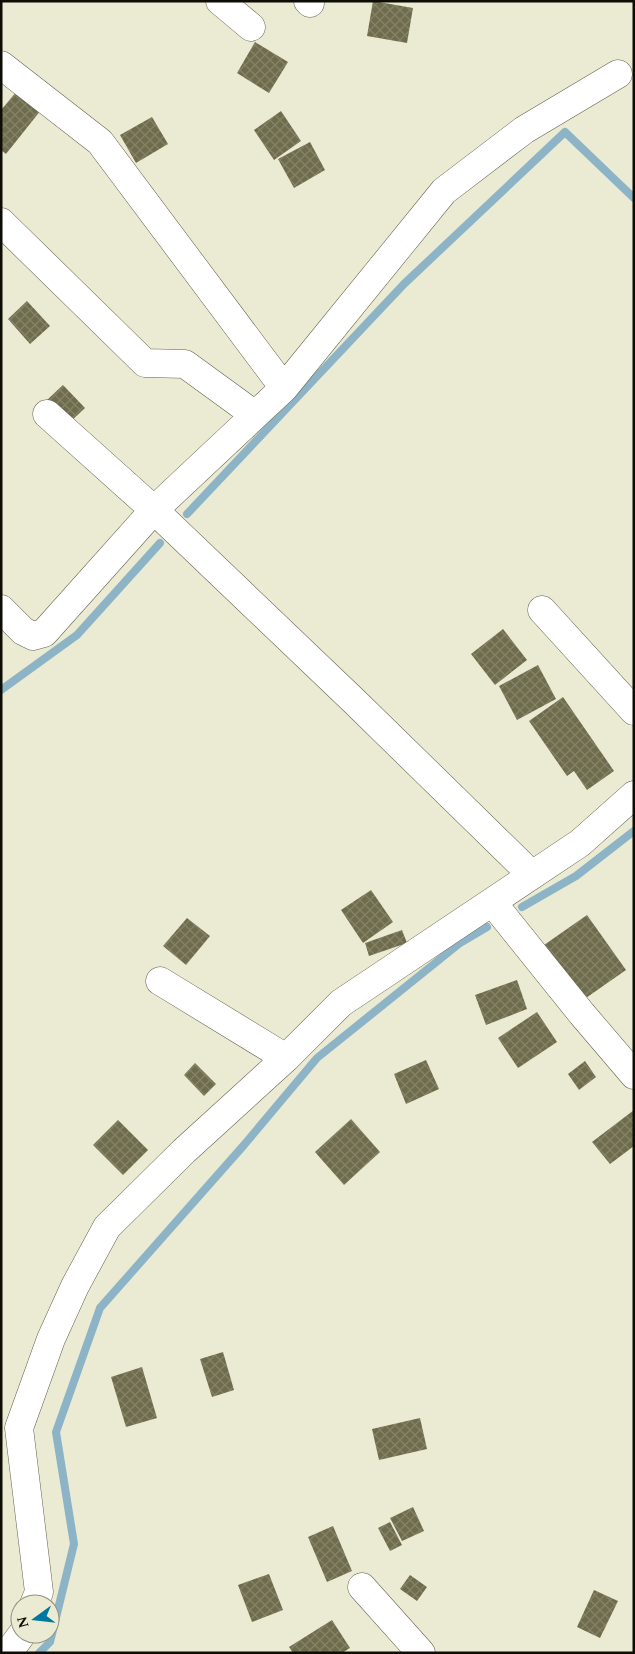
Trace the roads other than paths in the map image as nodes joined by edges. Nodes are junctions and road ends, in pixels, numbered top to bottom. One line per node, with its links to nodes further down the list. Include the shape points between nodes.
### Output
1 (220, 1): 2 (street)
2 (251, 27)
3 (1, 65): 6 (street, via 100,142)
4 (618, 74): 6 (street, via 524,130 444,191)
5 (1, 222): 8 (street, via 145,363 185,364)
6 (284, 388): 8 (street)
7 (47, 414): 9 (street)
8 (255, 415): 9 (street)
9 (154, 510): 10 (street, via 44,633 33,636 23,631); 14 (street)
10 (1, 609)
11 (542, 610): 12 (street)
12 (634, 711)
13 (634, 795): 14 (street, via 580,843)
14 (532, 876): 15 (street)
15 (492, 902): 17 (street, via 342,1003); 18 (street)
16 (160, 981): 17 (street)
17 (286, 1058): 20 (street, via 107,1227 75,1286 19,1428)
18 (634, 1075)
19 (362, 1587): 21 (street)
20 (38, 1594)
21 (421, 1653)

